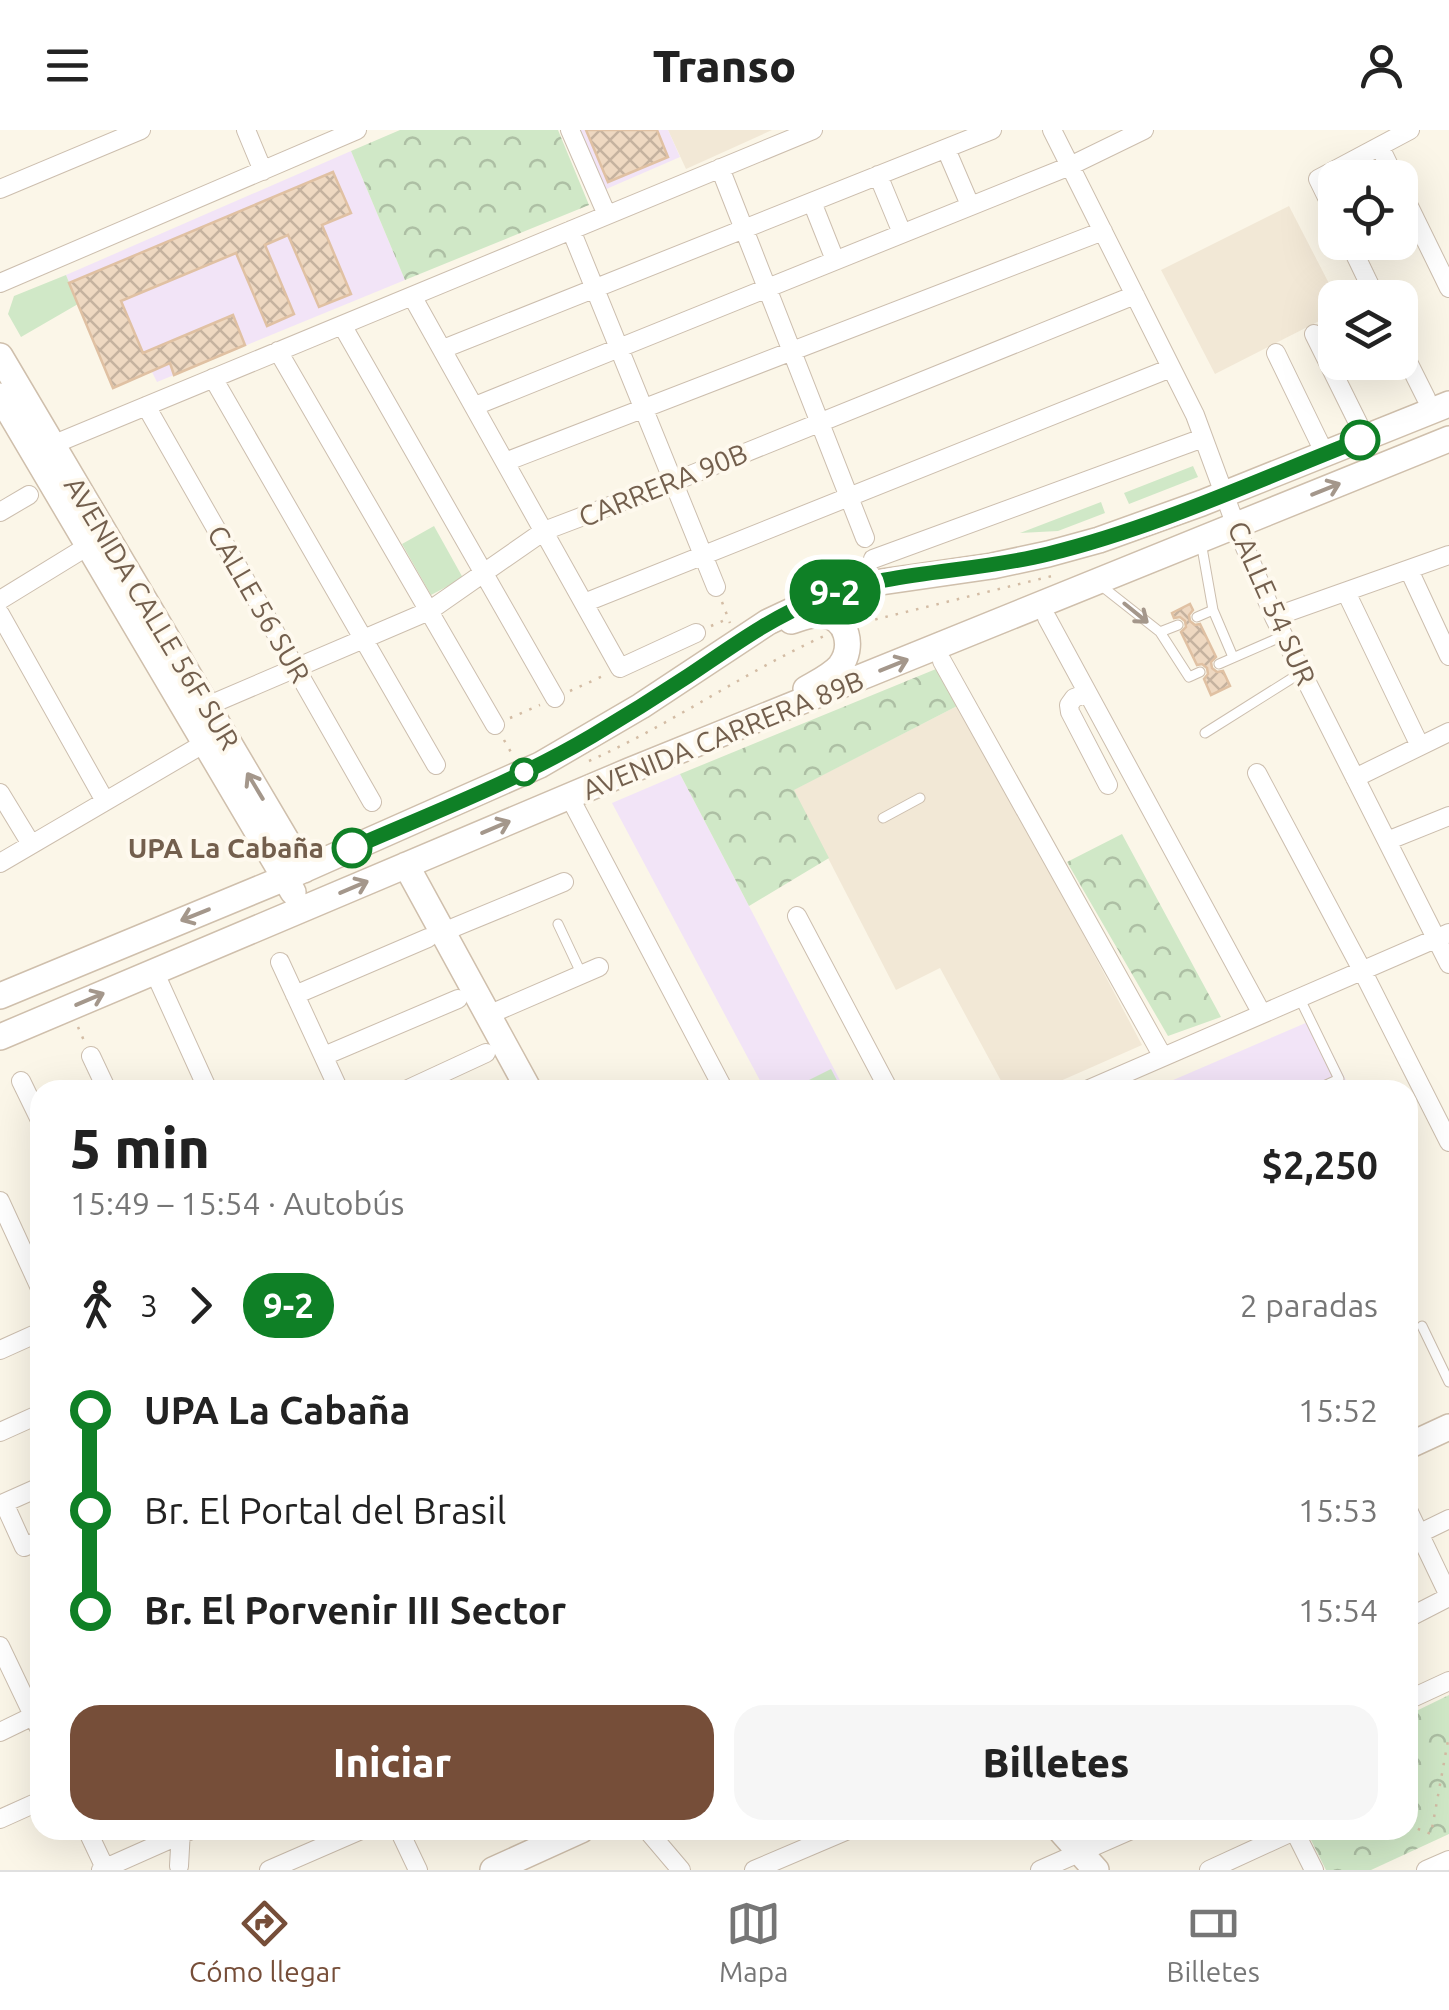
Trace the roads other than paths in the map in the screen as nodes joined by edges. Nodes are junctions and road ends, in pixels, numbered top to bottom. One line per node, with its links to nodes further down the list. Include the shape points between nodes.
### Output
1 (141, 130): 18 (street)
2 (246, 130): 16 (street)
3 (357, 130): 16 (street)
4 (570, 130): 21 (street)
5 (813, 130): 15 (street)
6 (992, 130): 11 (street)
7 (1052, 130): 14 (street, CALLE 54 SUR)
8 (1144, 130): 14 (street)
9 (1410, 131): 10 (street)
10 (1380, 147): 12 (street); 13 (street)
11 (946, 149): 17 (street); 20 (street)
12 (1355, 160)
13 (1386, 160)
14 (1070, 166): 20 (street); 25 (street, CALLE 54 SUR)
15 (720, 168): 21 (street); 23 (street)
16 (263, 171): 28 (street)
17 (878, 175): 19 (street); 26 (street)
18 (0, 189)
19 (812, 202): 23 (street); 27 (street)
20 (970, 206): 26 (street)
21 (607, 216): 24 (street)
22 (1418, 225): 31 (street)
23 (744, 228): 29 (street); 30 (street)
24 (571, 230): 29 (street); 33 (street)
25 (1103, 231): 32 (street, CALLE 54 SUR); 39 (street)
26 (902, 233): 27 (street)
27 (835, 260): 30 (street)
28 (0, 283)
29 (594, 288): 36 (street); 37 (street)
30 (767, 288): 36 (street); 39 (street)
31 (1449, 288)
32 (1134, 294): 42 (street, CALLE 54 SUR); 50 (street, CARRERA 90B)
33 (412, 296): 34 (street); 37 (street)
34 (342, 325): 38 (street); 71 (street)
35 (1314, 334): 52 (street)
36 (619, 348): 48 (street); 49 (street)
37 (442, 349): 48 (street)
38 (278, 351): 44 (street); 78 (street)
39 (792, 351): 49 (street); 50 (street)
40 (1276, 353): 55 (street)
41 (0, 356): 54 (main road, AVENIDA CALLE 56F SUR)
42 (1171, 368): 51 (street, CALLE 54 SUR); 60 (street)
43 (1418, 373): 46 (street)
44 (212, 378): 47 (street); 87 (street)
45 (0, 396): 66 (main road, AVENIDA CALLE 56F SUR)
46 (1437, 401): 52 (main road, AVENIDA CARRERA 89B)
47 (146, 406): 54 (street); 93 (street, CALLE 56 SUR)
48 (474, 406): 56 (street)
49 (643, 408): 56 (street); 57 (street)
50 (820, 422): 57 (street, CARRERA 90B); 60 (street)
51 (1204, 438): 58 (street, CALLE 54 SUR); 69 (street)
52 (1365, 438): 55 (main road, AVENIDA CARRERA 89B)
53 (1449, 440): 62 (main road, AVENIDA CARRERA 89B, one-way to 53)
54 (52, 445): 98 (main road, AVENIDA CALLE 56F SUR)
55 (1325, 454): 58 (main road, AVENIDA CARRERA 89B)
56 (506, 462): 63 (street)
57 (673, 482): 63 (street, CARRERA 90B); 67 (street)
58 (1225, 494): 62 (street, CALLE 54 SUR); 89 (main road, AVENIDA CARRERA 89B, via 1048,554 836,592 780,616)
59 (29, 495): 61 (street)
60 (849, 497): 64 (street); 67 (street)
61 (0, 512)
62 (1236, 526): 65 (main road, AVENIDA CARRERA 89B); 81 (street, CALLE 54 SUR)
63 (544, 532): 71 (street, CARRERA 90B); 76 (street)
64 (865, 538)
65 (1200, 540): 72 (main road, AVENIDA CARRERA 89B); 77 (lane)
66 (88, 546): 75 (street); 103 (main road, AVENIDA CALLE 56F SUR)
67 (703, 556): 73 (street); 76 (street)
68 (1449, 556): 70 (street)
69 (873, 559)
70 (1408, 570): 74 (street); 88 (street)
71 (484, 573): 78 (street, CARRERA 90B); 97 (street)
72 (1096, 583): 84 (lane, one-way to 84); 100 (main road, AVENIDA CARRERA 89B, one-way to 72)
73 (716, 587)
74 (1346, 592): 81 (street); 104 (street)
75 (0, 600)
76 (584, 604): 85 (street, via 620,668)
77 (1214, 610): 80 (lane); 90 (lane)
78 (429, 611): 87 (street, CARRERA 90B); 99 (street)
79 (0, 614): 112 (street)
80 (1196, 617)
81 (1274, 617): 86 (street, CALLE 54 SUR)
82 (1047, 618): 96 (street)
83 (1178, 625): 84 (lane)
84 (1160, 632): 94 (lane, via 1188,677)
85 (696, 633)
86 (1284, 636): 90 (lane); 95 (street, CALLE 54 SUR)
87 (363, 639): 93 (street, CARRERA 90B); 105 (street)
88 (1449, 656)
89 (714, 658): 100 (main road, via 810,615 834,618 844,629 844,659 831,674); 120 (main road, AVENIDA CARRERA 89B, via 540,765)
90 (1233, 658): 92 (lane)
91 (942, 661): 142 (street)
92 (1219, 664)
93 (296, 668): 98 (street, CARRERA 90B); 113 (street, CALLE 56 SUR)
94 (1200, 672)
95 (1302, 672): 102 (lane); 107 (street, CALLE 54 SUR)
96 (1087, 693): 108 (street, via 1074,698 1070,712); 136 (street)
97 (555, 698)
98 (207, 706): 120 (main road, AVENIDA CALLE 56F SUR, one-way to 98)
99 (496, 725)
100 (742, 727): 110 (main road, AVENIDA CARRERA 89B)
101 (1449, 732): 104 (street)
102 (1205, 733)
103 (205, 743): 112 (street); 120 (main road, AVENIDA CALLE 56F SUR)
104 (1420, 746): 107 (street)
105 (436, 765)
106 (1257, 773): 129 (street)
107 (1355, 778): 116 (street, CALLE 54 SUR)
108 (1108, 785)
109 (0, 793): 117 (street)
110 (569, 796): 119 (main road, AVENIDA CARRERA 89B, one-way to 110); 149 (street)
111 (920, 798): 115 (lane)
112 (105, 801): 117 (street)
113 (372, 802)
114 (1449, 816): 116 (street)
115 (883, 818)
116 (1387, 841): 126 (street, CALLE 54 SUR)
117 (31, 844): 118 (street)
118 (0, 862)
119 (406, 866): 122 (main road, AVENIDA CARRERA 89B, one-way to 119); 125 (main road)
120 (295, 874): 122 (main road, AVENIDA CALLE 56F SUR); 133 (main road, AVENIDA CARRERA 89B, one-way to 133)
121 (564, 882): 125 (street)
122 (303, 909): 131 (main road, AVENIDA CARRERA 89B)
123 (798, 916): 150 (street)
124 (558, 924): 130 (lane)
125 (435, 935): 132 (street); 137 (main road)
126 (1442, 935): 128 (street, CALLE 54 SUR); 129 (street)
127 (280, 962): 132 (street)
128 (1449, 964)
129 (1362, 970): 134 (street); 153 (street)
130 (590, 971): 137 (street)
131 (154, 972): 138 (main road, AVENIDA CARRERA 89B, one-way to 131); 145 (street)
132 (295, 995): 141 (street)
133 (0, 996)
134 (1298, 998): 136 (street); 152 (lane)
135 (458, 999): 141 (street)
136 (1262, 1014): 142 (street)
137 (488, 1015): 148 (main road)
138 (0, 1037)
139 (486, 1053): 147 (street)
140 (91, 1056): 144 (street)
141 (324, 1056): 146 (street)
142 (1163, 1057): 151 (street)
143 (21, 1080): 155 (street)
144 (102, 1080)
145 (203, 1080)
146 (335, 1080)
147 (428, 1080)
148 (524, 1080)
149 (719, 1080)
150 (884, 1080)
151 (1110, 1080)
152 (1339, 1080)
153 (1418, 1080)
154 (1418, 1081): 156 (street)
155 (30, 1099)
156 (1449, 1142)
157 (0, 1201): 158 (street)
158 (30, 1266)
159 (1422, 1326): 162 (lane)
160 (30, 1336): 161 (street)
161 (0, 1350)
162 (1449, 1382)
163 (30, 1418): 165 (street)
164 (1449, 1427): 166 (main road)
165 (0, 1432)
166 (1418, 1441)
167 (30, 1491): 170 (street, via 4,1503)
168 (1449, 1520): 169 (street)
169 (1418, 1534)
170 (30, 1540)
171 (1418, 1544): 172 (street)
172 (1449, 1597): 173 (street)
173 (1418, 1613)
174 (0, 1646): 177 (street)
175 (1449, 1681): 176 (street)
176 (1418, 1695)
177 (30, 1708)
178 (30, 1725): 179 (street)
179 (0, 1732)
180 (30, 1806): 181 (street)
181 (0, 1819)
182 (91, 1840): 197 (street)
183 (166, 1840): 197 (street)
184 (183, 1840): 196 (street)
185 (338, 1840): 198 (street)
186 (404, 1840): 199 (street)
187 (560, 1840): 200 (main road)
188 (656, 1840): 201 (street)
189 (824, 1840): 202 (street)
190 (1069, 1840): 195 (main road)
191 (1118, 1840): 195 (street)
192 (1273, 1840): 204 (street)
193 (1299, 1840): 205 (street)
194 (1449, 1860): 206 (street)
195 (1089, 1862): 203 (street)
196 (179, 1866)
197 (103, 1869)
198 (269, 1870)
199 (418, 1870)
200 (493, 1870)
201 (681, 1870)
202 (754, 1870)
203 (1040, 1870)
204 (1209, 1870)
205 (1314, 1870)
206 (1426, 1870)

